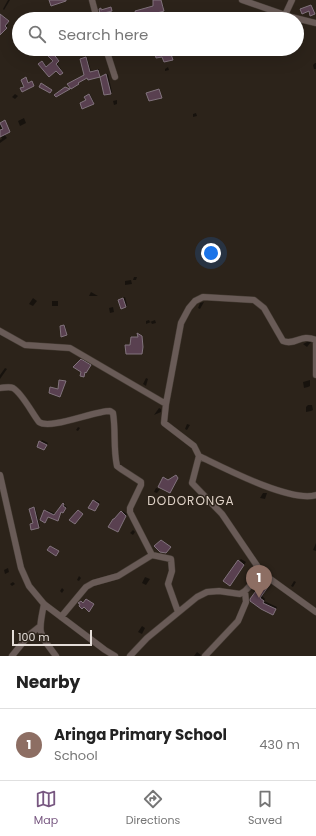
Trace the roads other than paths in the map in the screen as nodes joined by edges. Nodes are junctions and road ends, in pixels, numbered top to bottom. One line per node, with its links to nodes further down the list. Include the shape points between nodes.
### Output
1 (92, 0): 4 (street)
2 (242, 0): 5 (street)
3 (292, 0): 6 (street)
4 (95, 12)
5 (276, 12)
6 (286, 12)
7 (304, 20): 8 (street)
8 (316, 23)
9 (108, 56): 10 (street)
10 (115, 77)
11 (0, 332): 15 (street, via 25,345 70,348)
12 (316, 342): 13 (street); 15 (street, via 305,337 288,343 282,341 264,308 254,300 204,297 195,301 181,323)
13 (316, 375)
14 (0, 388): 19 (street, via 14,388 42,424 59,423 98,412 113,413 117,466 141,482 130,508 131,515)
15 (166, 404): 16 (street, via 164,423 194,446)
16 (199, 456): 18 (street, via 271,489 309,497); 20 (street, via 192,483 222,514)
17 (0, 475): 22 (street, via 21,568 29,586)
18 (316, 495)
19 (152, 555): 23 (street, via 171,559 172,571 168,584); 25 (street, via 118,576 86,587)
20 (262, 573): 21 (street); 24 (street)
21 (245, 591): 23 (street, via 240,594 207,592); 31 (street, via 246,602 238,621)
22 (44, 604): 25 (street); 26 (street)
23 (178, 612): 30 (street)
24 (316, 612)
25 (61, 617): 29 (street)
26 (39, 627): 27 (street, via 28,635); 28 (street, via 41,636)
27 (12, 656)
28 (56, 656)
29 (115, 656)
30 (130, 656)
31 (205, 656)

